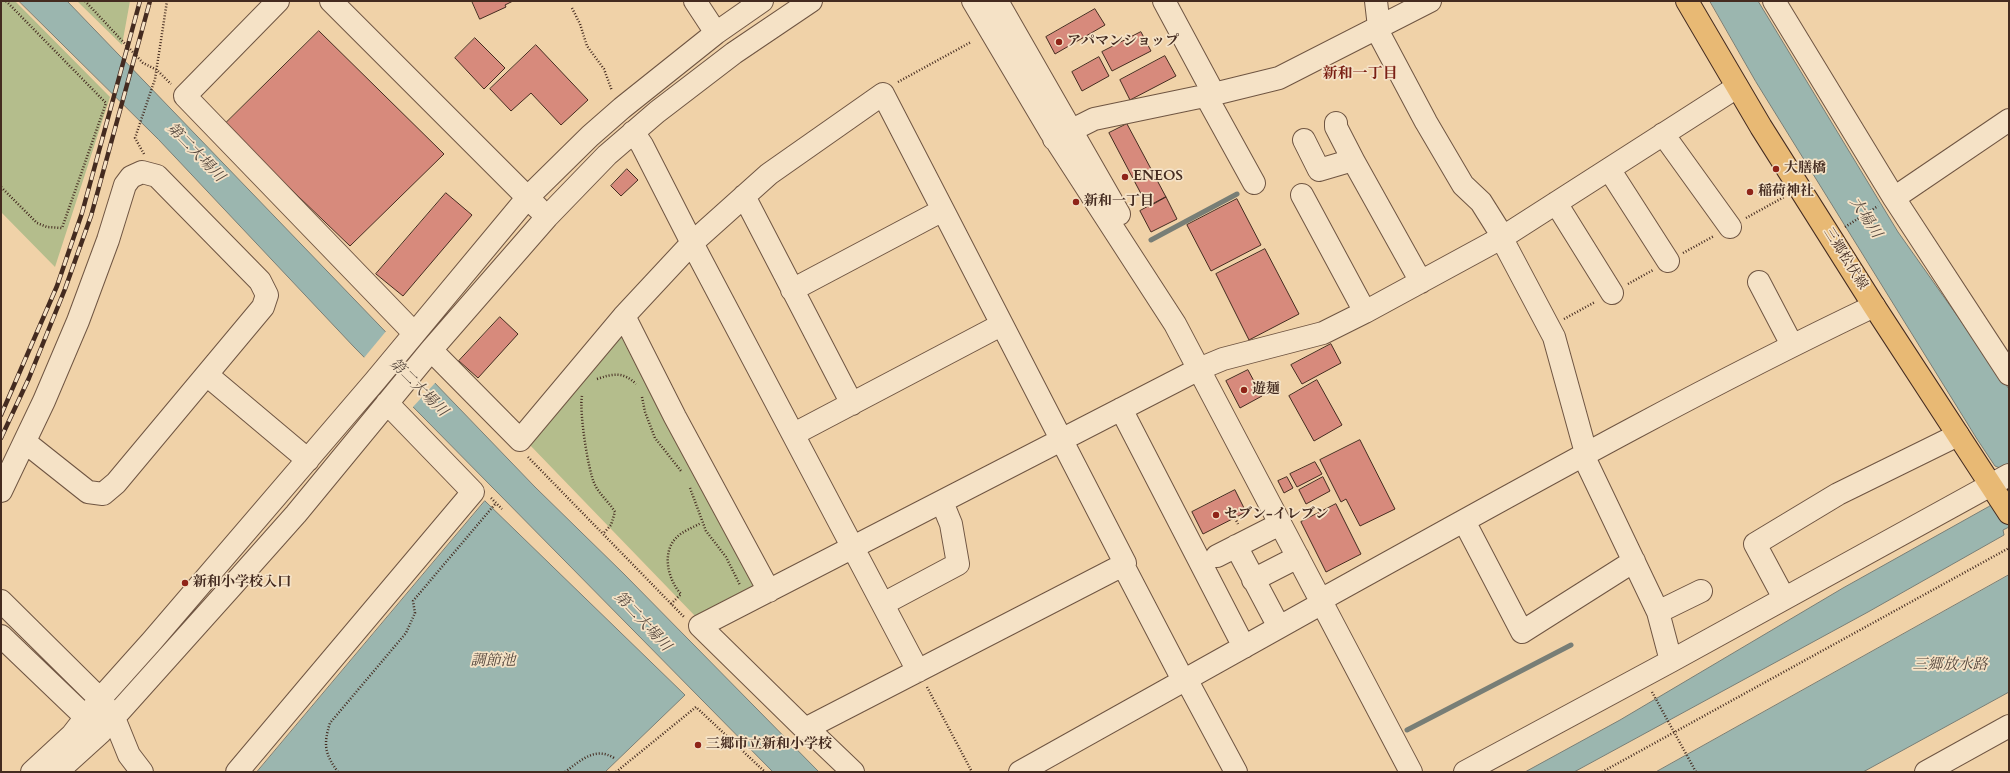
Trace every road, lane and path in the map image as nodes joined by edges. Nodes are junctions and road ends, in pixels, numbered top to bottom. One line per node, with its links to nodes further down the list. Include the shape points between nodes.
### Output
1 (6, 1): 35 (path, via 106,103 62,228 47,227 37,222)
2 (85, 1): 20 (path, via 143,63)
3 (167, 1): 20 (path)
4 (278, 1): 56 (street, via 185,96)
5 (331, 1): 38 (street)
6 (695, 1): 18 (street)
7 (762, 1): 18 (street)
8 (810, 1): 27 (street, via 734,54)
9 (973, 1): 29 (street)
10 (997, 1): 29 (street)
11 (1164, 1): 24 (street)
12 (1376, 1): 17 (street)
13 (1430, 1): 17 (street)
14 (1687, 1): 21 (main road, 三郷松伏線)
15 (1774, 1): 39 (street)
16 (572, 8): 22 (path, via 587,46 604,69)
17 (1378, 28): 24 (street, via 1280,78); 45 (street, via 1426,122 1463,186 1481,202)
18 (716, 33): 38 (street, via 622,108)
19 (971, 42): 23 (path, via 889,87)
20 (156, 70): 30 (path)
21 (1737, 87): 28 (street); 52 (main road, 三郷松伏線)
22 (613, 93)
23 (883, 94): 37 (street, via 804,149); 41 (street)
24 (1210, 95): 29 (street, via 1094,119); 34 (street)
25 (2009, 120): 39 (street)
26 (1336, 123): 32 (street)
27 (633, 132): 42 (street); 46 (street)
28 (1663, 134): 33 (street); 43 (street)
29 (1063, 135): 59 (street, via 1155,279)
30 (135, 138)
31 (1304, 140): 32 (street, via 1319,170)
32 (1353, 160): 48 (street)
33 (1609, 169): 40 (street); 47 (street)
34 (1254, 183)
35 (1, 187)
36 (1302, 195): 53 (street)
37 (744, 196): 46 (street); 50 (street)
38 (528, 197): 42 (street); 56 (street)
39 (1889, 200): 44 (path); 60 (street)
40 (1556, 203): 45 (street); 51 (street)
41 (943, 210): 50 (street); 55 (street)
42 (547, 217): 58 (street)
43 (1730, 227)
44 (1842, 229)
45 (1502, 237): 48 (street); 74 (street, via 1554,337)
46 (692, 243): 54 (street); 69 (street)
47 (1668, 261)
48 (1421, 282): 53 (street)
49 (1759, 282): 57 (street)
50 (792, 290): 67 (street)
51 (1612, 293)
52 (1874, 306): 57 (street); 70 (main road, 三郷松伏線)
53 (1366, 312): 59 (street, via 1323,333 1223,358)
54 (624, 316): 71 (street); 96 (street)
55 (1002, 325): 67 (street); 72 (street)
56 (411, 336): 75 (street)
57 (1792, 345): 74 (street)
58 (428, 353): 66 (street); 71 (street)
59 (1199, 369): 68 (street); 85 (street)
60 (2009, 374)
61 (207, 375): 73 (street, via 116,483 103,494 88,492); 73 (street, via 263,307 267,295 260,281 156,176 142,172 131,177 125,185 78,321); 75 (street)
62 (594, 379): 63 (path, via 615,374 626,376)
63 (637, 387)
64 (640, 391): 76 (path, via 655,438)
65 (585, 392): 86 (path, via 582,397 582,410 589,471 599,492 615,512)
66 (389, 399): 112 (street, via 296,514); 121 (street, via 473,492)
67 (852, 404): 69 (street)
68 (1121, 409): 72 (street); 106 (street)
69 (794, 434): 88 (street)
70 (1958, 435): 78 (main road, 三郷松伏線); 97 (street, via 1838,494 1755,544)
71 (520, 440): 86 (path, via 521,449)
72 (1062, 440): 80 (street); 93 (street, via 1125,563)
73 (25, 442): 79 (street)
74 (1585, 454): 83 (street); 92 (street)
75 (308, 460): 111 (street)
76 (682, 473)
77 (688, 482): 84 (path)
78 (2000, 483): 82 (main road, 三郷松伏線); 97 (street)
79 (1, 491)
80 (942, 502): 88 (street); 101 (street, via 951,524 958,564)
81 (496, 503): 122 (path, via 413,601 414,614 406,633 330,723 326,752)
82 (2009, 513)
83 (1464, 521): 92 (street, via 1522,632); 99 (street)
84 (701, 523): 96 (path, via 726,557 741,588); 100 (path, via 677,537 672,544 668,568 676,589 681,594)
85 (1280, 524): 87 (street); 91 (street)
86 (603, 534): 100 (path)
87 (1236, 546): 90 (street); 94 (street)
88 (854, 548): 96 (street); 101 (street)
89 (2009, 548): 115 (path)
90 (1217, 556)
91 (1298, 557): 94 (street); 99 (street)
92 (1634, 561): 102 (street)
93 (1123, 565): 108 (street); 109 (street)
94 (1253, 580): 104 (street)
95 (1701, 590): 102 (street)
96 (768, 591): 103 (street)
97 (1784, 598): 107 (street)
98 (1, 601): 111 (street)
99 (1321, 602): 104 (street); 130 (street)
100 (671, 604): 103 (path, via 691,624)
101 (883, 604): 108 (street)
102 (1658, 612): 107 (street)
103 (700, 626): 114 (street, via 804,730)
104 (1279, 627): 106 (street)
105 (1, 636): 112 (street)
106 (1244, 647): 109 (street)
107 (1671, 661): 131 (street)
108 (918, 671): 114 (street); 127 (path)
109 (1184, 680): 128 (street); 129 (street)
110 (1648, 684): 115 (path)
111 (100, 699): 112 (street)
112 (100, 723): 117 (street); 119 (street, via 72,736); 120 (street)
113 (2009, 726): 134 (street)
114 (807, 728): 126 (street)
115 (1675, 732): 132 (path); 133 (path)
116 (614, 758): 118 (path, via 601,753 592,754)
117 (136, 763)
118 (569, 771): 123 (path)
119 (32, 772)
120 (57, 772)
121 (237, 772)
122 (338, 772)
123 (565, 772)
124 (616, 772): 125 (path, via 696,708)
125 (765, 772)
126 (853, 772)
127 (972, 772)
128 (1020, 772)
129 (1236, 772)
130 (1411, 772)
131 (1465, 772)
132 (1602, 772)
133 (1696, 772)
134 (1926, 772)

